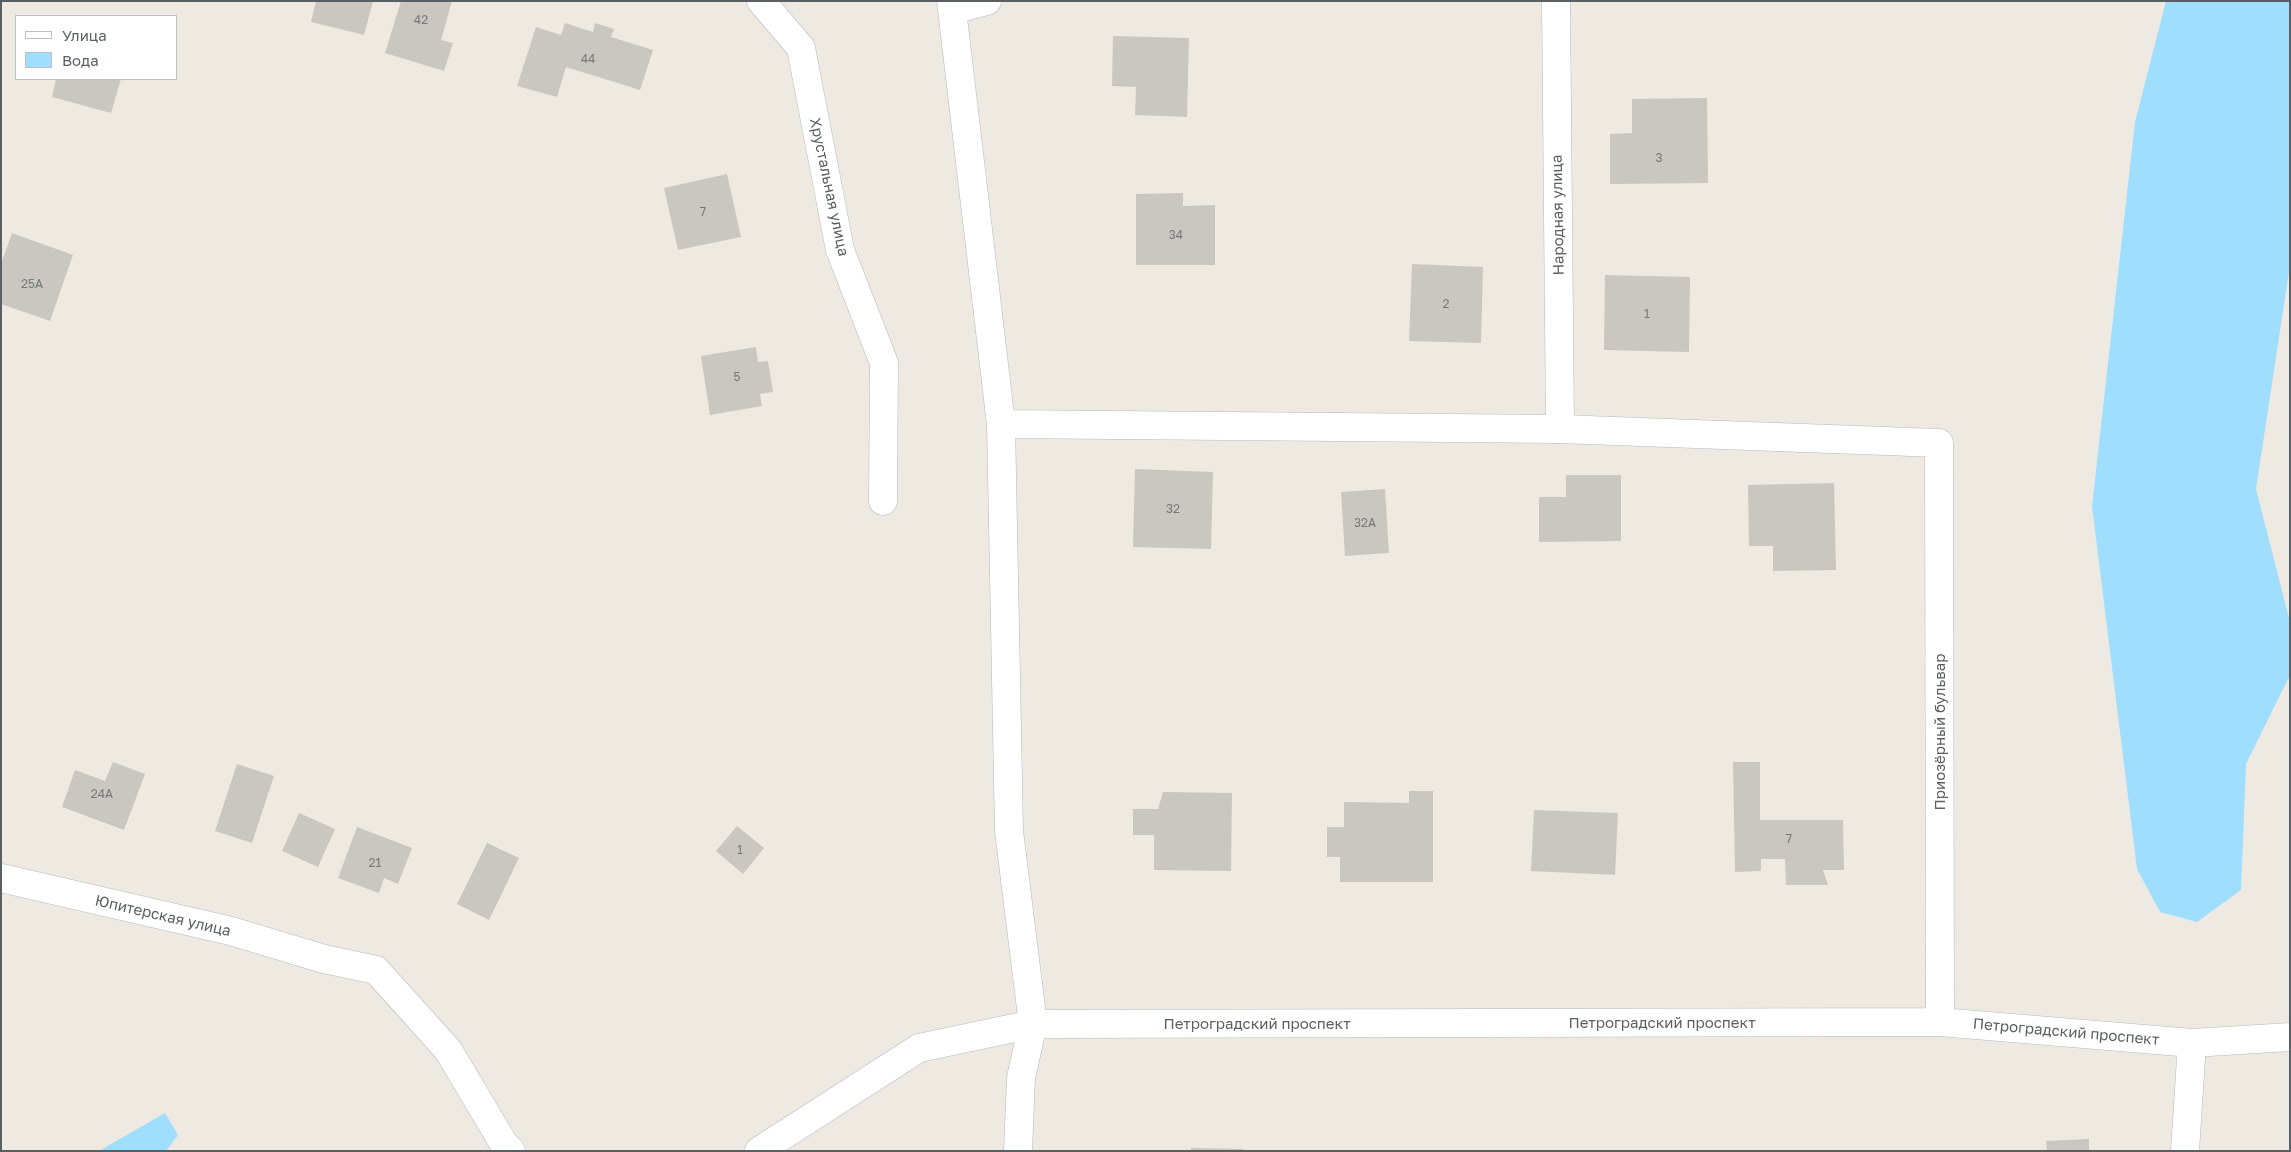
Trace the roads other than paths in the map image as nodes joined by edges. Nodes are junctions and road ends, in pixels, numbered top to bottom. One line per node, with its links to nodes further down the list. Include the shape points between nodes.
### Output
1 (761, 1): 7 (street, Хрустальная улица, via 801,48 840,250 884,363)
2 (987, 1): 4 (street)
3 (1556, 1): 6 (street, Народная улица)
4 (951, 6): 5 (street)
5 (1001, 424): 6 (street); 10 (street, via 1009,831)
6 (1560, 429): 9 (street, Приозёрный бульвар, via 1939,443)
7 (883, 502)
8 (1, 878): 13 (street, Юпитерская улица, via 376,970 448,1050)
9 (1940, 1022): 10 (street, Петроградский проспект); 12 (street, Петроградский проспект)
10 (1033, 1024): 14 (street, Петроградский проспект, via 919,1048); 15 (street, via 1021,1078)
11 (2290, 1037): 12 (street, Петроградский проспект)
12 (2192, 1043): 16 (street)
13 (511, 1151)
14 (759, 1151)
15 (1018, 1151)
16 (2185, 1151)

